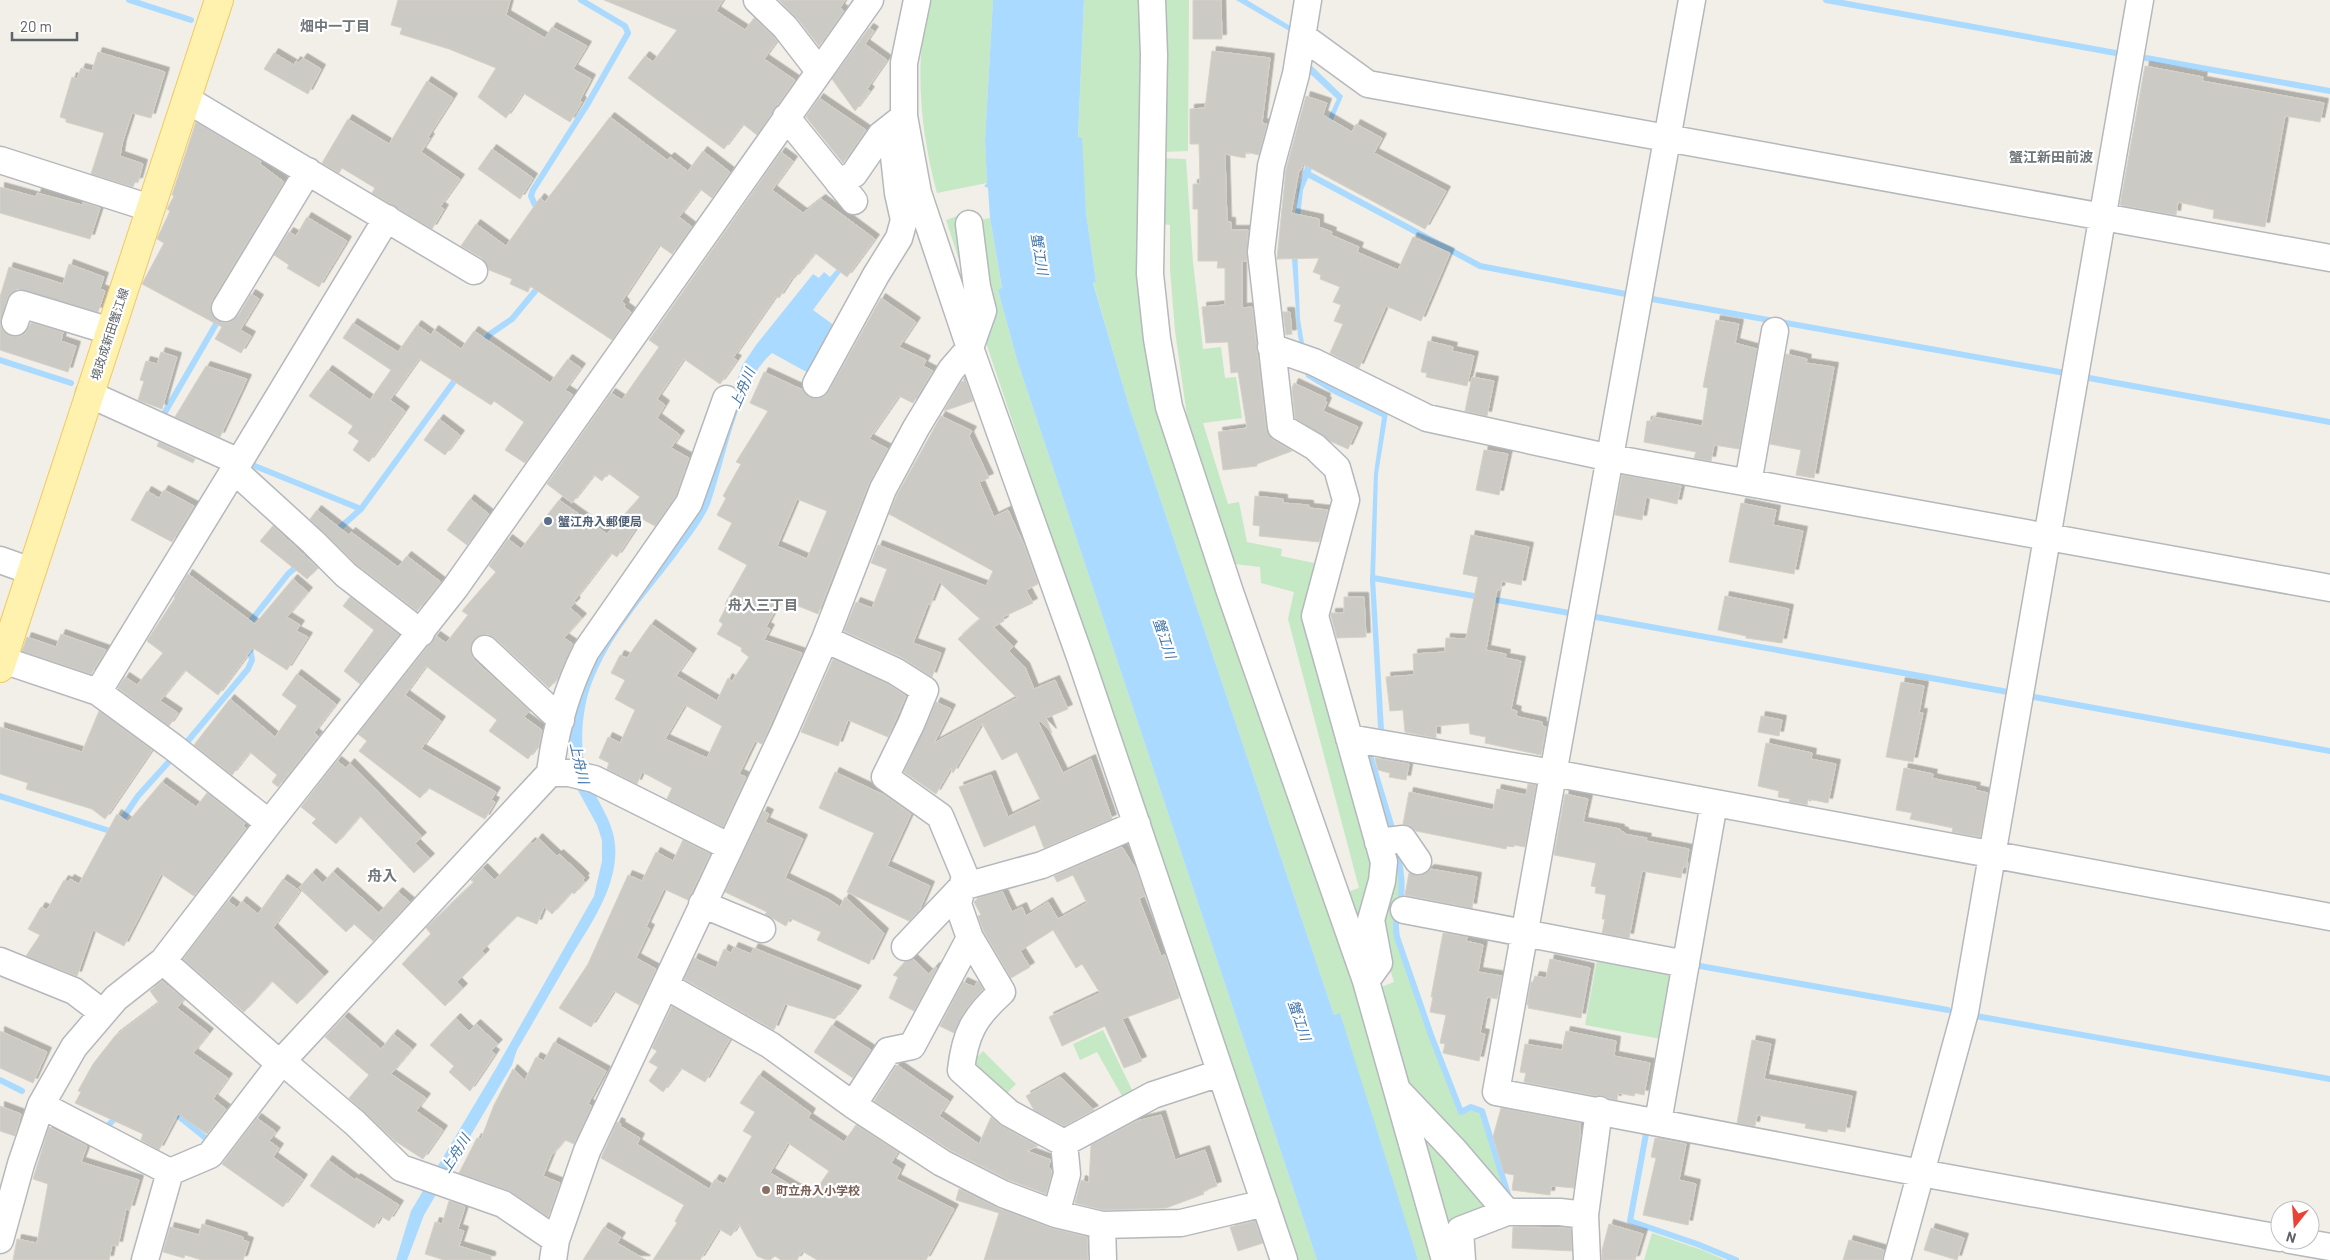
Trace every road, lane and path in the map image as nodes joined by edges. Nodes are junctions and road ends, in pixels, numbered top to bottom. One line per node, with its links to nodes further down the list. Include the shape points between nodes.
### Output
1 (219, 0): 13 (main road, 境政成新田蟹江線)
2 (757, 0): 12 (street, via 785,26)
3 (870, 0): 12 (street)
4 (917, 0): 14 (street, via 904,63)
5 (1135, 0): 11 (street, via 1138,31)
6 (1152, 0): 11 (street)
7 (1308, 0): 10 (street)
8 (1692, 0): 16 (street)
9 (2140, 0): 20 (street)
10 (1302, 36): 16 (street, via 1368,84); 30 (street, via 1296,74 1271,166 1261,252)
11 (1154, 55): 68 (street, via 1150,274 1169,406 1230,592)
12 (819, 71): 15 (street)
13 (186, 99): 18 (street); 19 (main road, 境政成新田蟹江線)
14 (904, 116): 15 (street, via 881,135 854,174 847,192); 29 (street, via 918,193); 31 (street, via 893,146 904,220 899,238)
15 (786, 117): 41 (street, via 475,561)
16 (1668, 138): 20 (street); 34 (street)
17 (0, 160): 19 (street)
18 (308, 171): 21 (street); 25 (street)
19 (150, 208): 27 (main road, 境政成新田蟹江線)
20 (2102, 216): 23 (street); 37 (street)
21 (387, 218): 24 (street); 35 (street)
22 (969, 224): 29 (street, via 983,311)
23 (2330, 258)
24 (474, 271)
25 (225, 308)
26 (15, 322): 27 (street, via 21,304)
27 (110, 331): 32 (main road, 境政成新田蟹江線)
28 (1775, 331): 36 (street)
29 (970, 348): 42 (street, via 946,379 884,488); 52 (street)
30 (1293, 355): 34 (street, via 1427,418); 47 (street, via 1281,427 1316,447 1336,468 1346,500 1315,616)
31 (816, 384)
32 (89, 394): 35 (street); 39 (main road, 境政成新田蟹江線)
33 (726, 399): 46 (street, via 689,503 586,651 573,677)
34 (1611, 458): 36 (street); 49 (street)
35 (236, 466): 41 (street, via 346,575); 45 (street)
36 (1748, 483): 37 (street)
37 (2047, 537): 40 (street); 55 (street)
38 (0, 560): 39 (street)
39 (31, 570): 44 (main road, 境政成新田蟹江線)
40 (2330, 588)
41 (421, 633): 51 (street)
42 (825, 639): 54 (street); 57 (street, via 895,671 925,690 885,777 940,816 965,876)
43 (486, 649): 46 (street)
44 (1, 664): 45 (street)
45 (98, 692): 51 (street)
46 (561, 720): 48 (street, via 553,746)
47 (1348, 738): 49 (street); 53 (street)
48 (560, 773): 54 (street, via 594,779); 71 (street)
49 (1553, 773): 50 (street); 62 (street)
50 (1714, 803): 55 (street); 67 (street)
51 (269, 823): 66 (street)
52 (1137, 824): 57 (street, via 1042,865); 72 (street)
53 (1378, 842): 56 (street, via 1403,839); 68 (street, via 1384,862 1371,920 1379,963)
54 (730, 847): 58 (street)
55 (1992, 854): 60 (street); 80 (street, via 1964,1012)
56 (1418, 861)
57 (962, 887): 63 (street, via 958,904); 64 (street)
58 (702, 904): 61 (street); 69 (street)
59 (1404, 910): 62 (street)
60 (2330, 917)
61 (762, 929)
62 (1525, 934): 67 (street); 76 (street, via 1496,1092)
63 (970, 938): 74 (street, via 912,1046 888,1051); 78 (street, via 1002,992 986,1006 973,1025 964,1044 961,1070 1009,1114)
64 (905, 947)
65 (0, 961): 70 (street, via 74,991)
66 (163, 961): 70 (street, via 116,998); 71 (street)
67 (1686, 964): 77 (street)
68 (1366, 981): 73 (street)
69 (666, 986): 74 (street, via 770,1045); 88 (street, via 587,1151)
70 (103, 1013): 75 (street, via 74,1047)
71 (281, 1063): 79 (street, via 210,1155); 88 (street, via 355,1123 401,1168 502,1204)
72 (1220, 1073): 78 (street, via 1153,1094); 81 (street)
73 (1396, 1090): 82 (street, via 1454,1150); 92 (street)
74 (853, 1104): 83 (street, via 942,1163 1003,1194)
75 (41, 1105): 79 (street); 87 (street)
76 (1599, 1110): 77 (street); 84 (street)
77 (1658, 1122): 80 (street)
78 (1064, 1143): 83 (street, via 1067,1174)
79 (170, 1172): 89 (street)
80 (1920, 1173): 86 (street); 95 (street)
81 (1265, 1203): 85 (street, via 1181,1223); 91 (street)
82 (1507, 1212): 84 (street); 93 (street, via 1460,1230)
83 (1056, 1214): 85 (street)
84 (1585, 1215): 94 (street)
85 (1102, 1225): 90 (street)
86 (2270, 1236)
87 (0, 1240)
88 (554, 1250)
89 (145, 1260)
90 (1103, 1260)
91 (1284, 1260)
92 (1445, 1260)
93 (1462, 1260)
94 (1587, 1260)
95 (1897, 1260)

